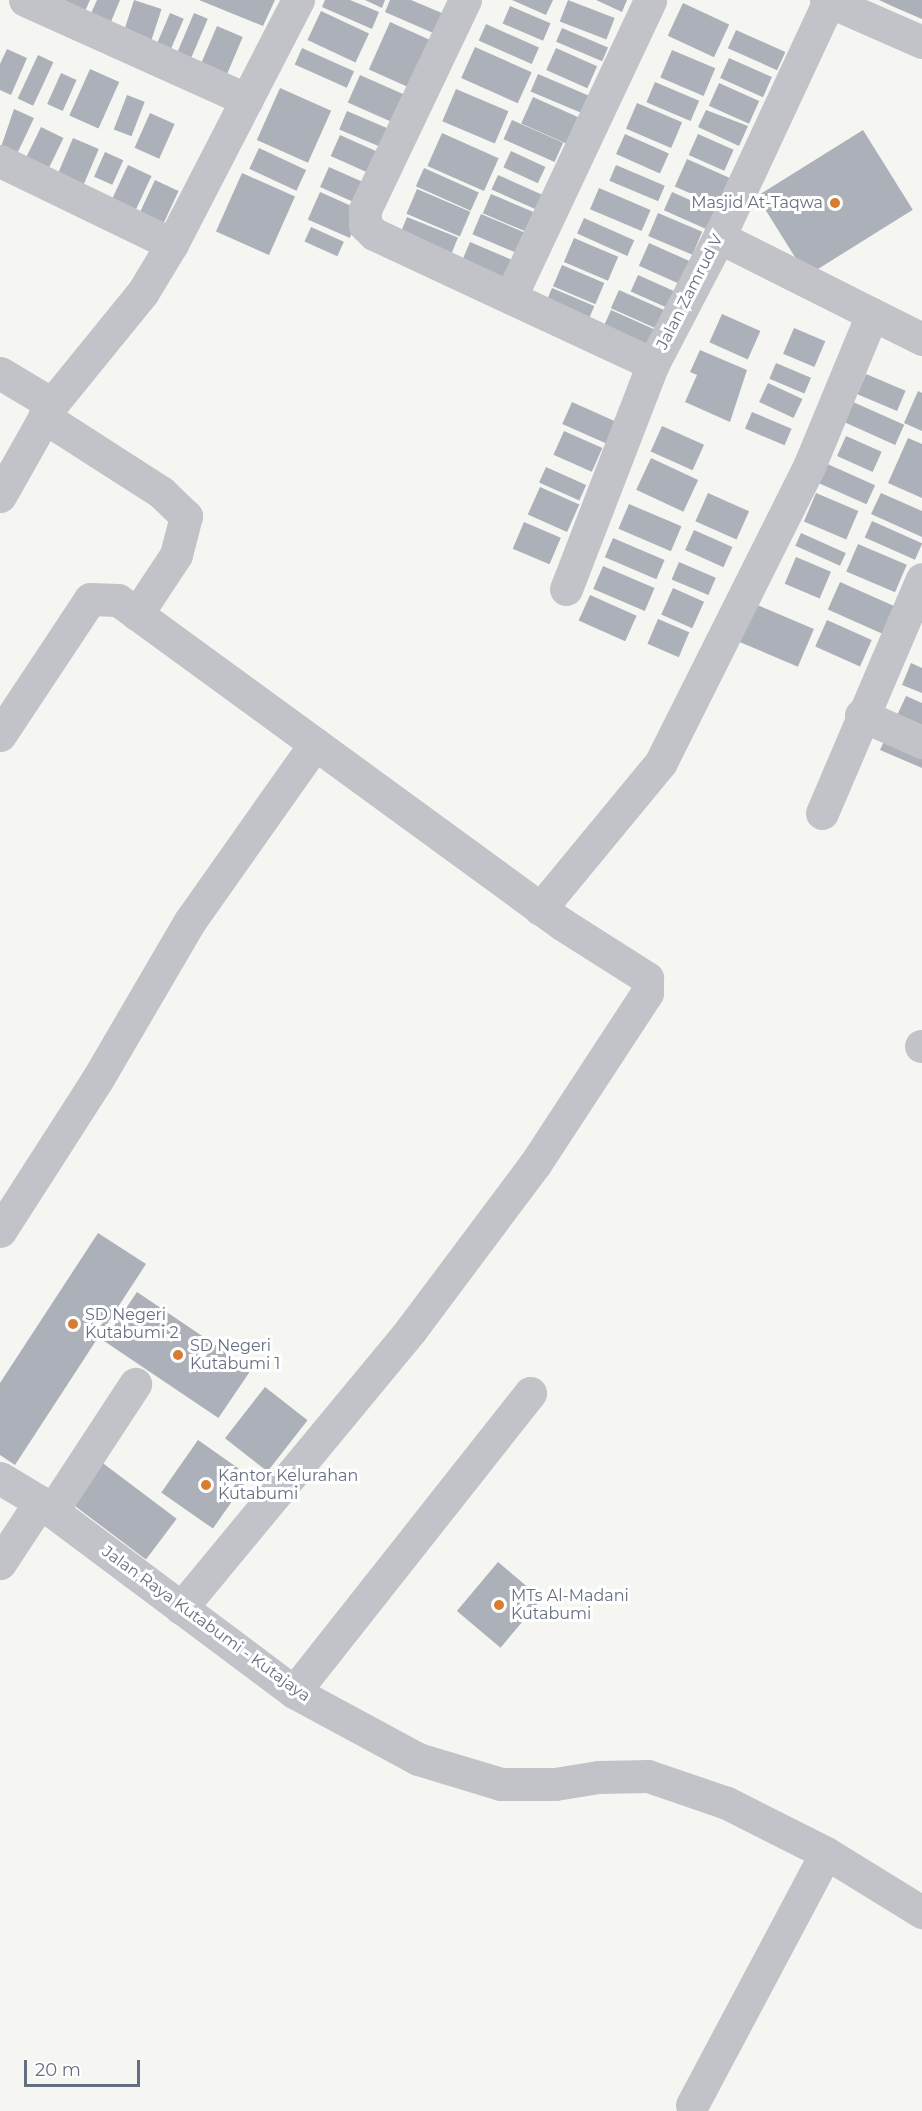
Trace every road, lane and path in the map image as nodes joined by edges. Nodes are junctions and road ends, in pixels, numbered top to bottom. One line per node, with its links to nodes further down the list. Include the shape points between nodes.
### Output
1 (25, 0): 7 (street)
2 (298, 0): 7 (street)
3 (465, 0): 11 (street, via 365,210 365,225 374,234)
4 (650, 0): 11 (street)
5 (828, 1): 6 (street); 9 (street, Jalan Zamrud V)
6 (922, 42)
7 (247, 100): 10 (street)
8 (0, 161): 10 (street)
9 (719, 237): 12 (street); 14 (street, Jalan Zamrud V)
10 (172, 244): 16 (street, via 143,292)
11 (511, 296): 14 (street)
12 (872, 314): 13 (street); 26 (street, via 806,474 661,762)
13 (922, 339)
14 (653, 364): 19 (street, Jalan Zamrud V)
15 (0, 373): 16 (street)
16 (48, 411): 17 (street); 20 (street, via 161,492 186,516 176,555)
17 (0, 496)
18 (922, 579): 21 (street)
19 (566, 589)
20 (136, 614): 22 (street, via 118,600 90,599); 24 (street)
21 (861, 716): 23 (street); 25 (street)
22 (0, 735)
23 (922, 742)
24 (315, 744): 26 (street); 27 (street, via 190,921 92,1089)
25 (822, 813)
26 (540, 909): 33 (street, via 647,978 647,993 535,1164 411,1330)
27 (0, 1231)
28 (135, 1384): 31 (street)
29 (530, 1392): 34 (street)
30 (0, 1478): 31 (street, Jalan Raya Kutabumi - Kutajaya)
31 (46, 1507): 32 (street); 33 (street, Jalan Raya Kutabumi - Kutajaya)
32 (0, 1563)
33 (182, 1608): 34 (street, Jalan Raya Kutabumi - Kutajaya)
34 (294, 1692): 35 (street, Jalan Raya Kutabumi - Kutajaya, via 418,1759 501,1784 648,1776 727,1803)
35 (826, 1853): 36 (street, Jalan Raya Kutabumi - Kutajaya); 37 (street)
36 (922, 1912)
37 (692, 2104)

